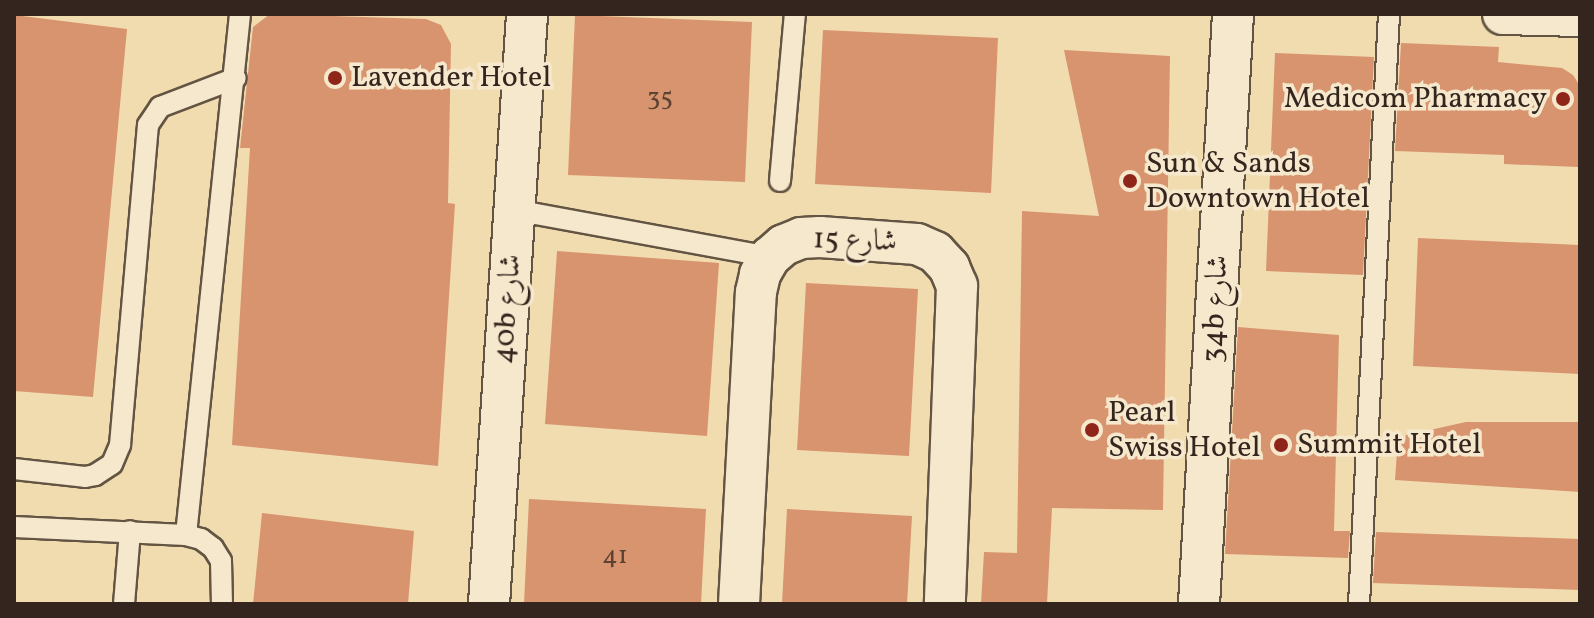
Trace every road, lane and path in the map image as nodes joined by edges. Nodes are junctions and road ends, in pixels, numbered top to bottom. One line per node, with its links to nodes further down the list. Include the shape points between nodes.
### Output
1 (240, 14): 8 (lane)
2 (527, 14): 10 (street, 40b شارع)
3 (795, 14): 9 (lane)
4 (1233, 14): 21 (street, 34b شارع)
5 (1389, 14): 22 (lane)
6 (1503, 14): 7 (street)
7 (1578, 18)
8 (236, 78): 12 (lane, via 160,107 148,125 120,445 112,464 85,477); 15 (lane)
9 (780, 181)
10 (514, 210): 11 (lane); 18 (street, 40b شارع)
11 (770, 257): 19 (street, شارع 15, via 756,292); 20 (street, شارع 15, via 801,238 820,237 917,244 935,252 949,267 959,306)
12 (14, 469)
13 (14, 527): 14 (lane)
14 (130, 531): 15 (lane); 16 (lane)
15 (186, 535): 17 (lane, via 201,539 221,561)
16 (124, 604)
17 (222, 604)
18 (489, 604)
19 (739, 604)
20 (945, 604)
21 (1199, 604)
22 (1359, 604)

